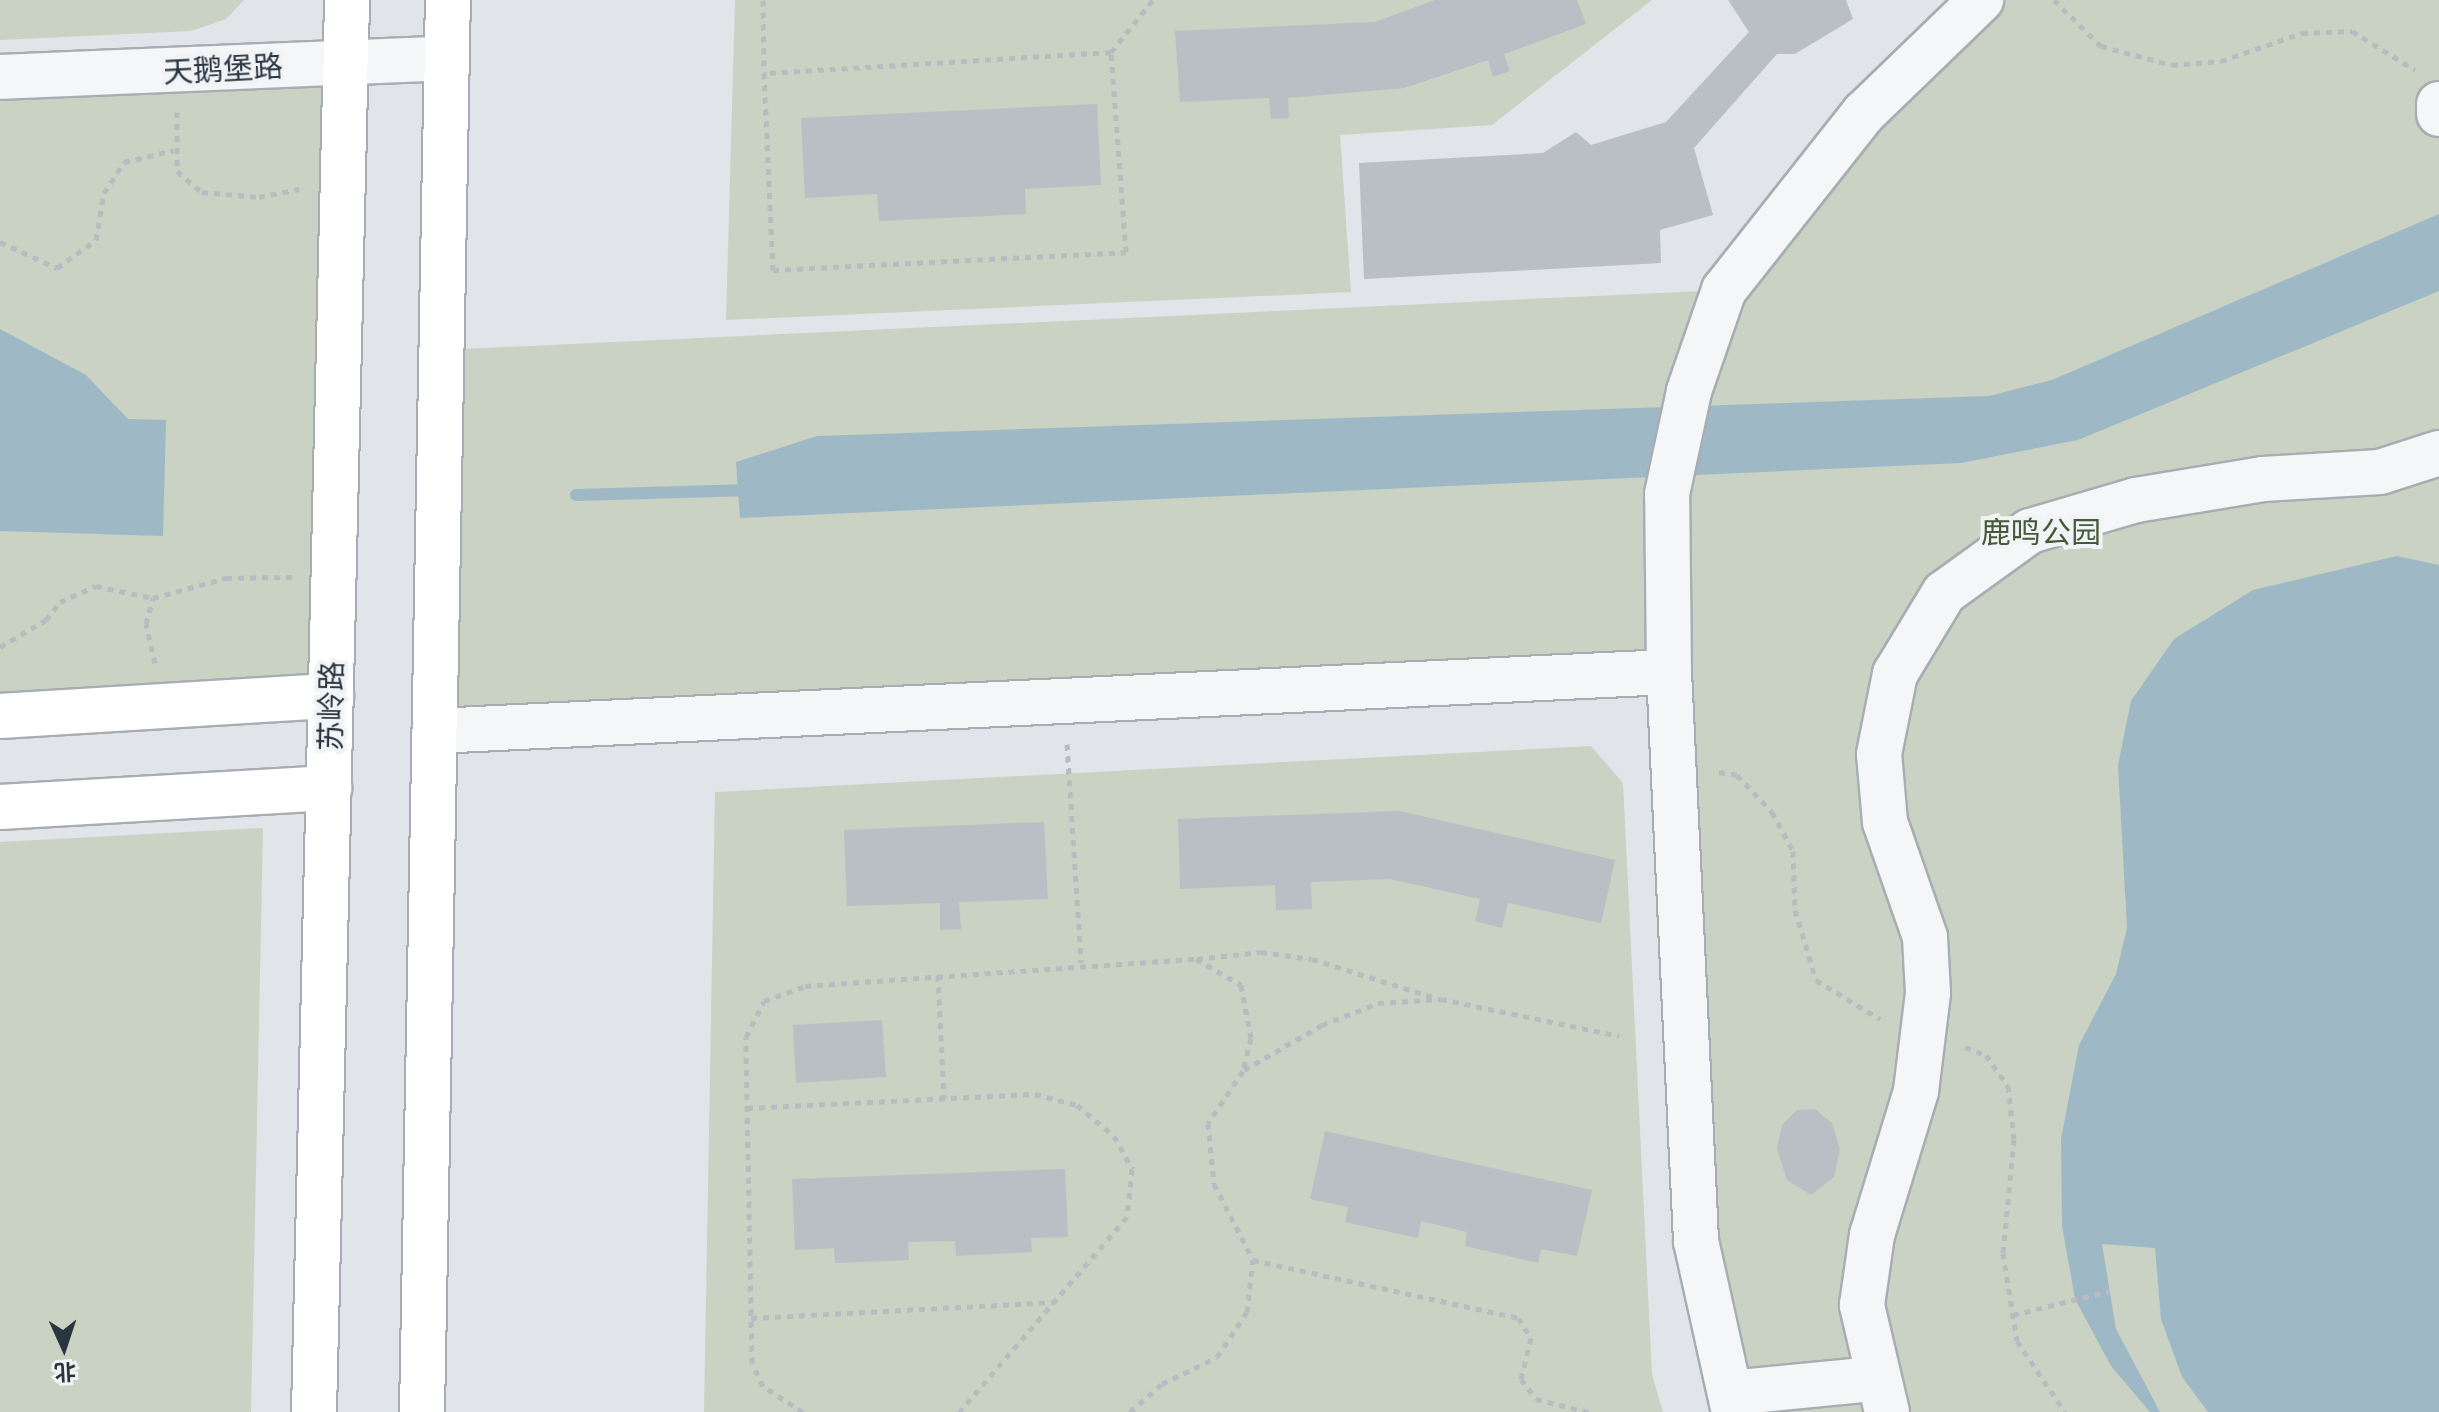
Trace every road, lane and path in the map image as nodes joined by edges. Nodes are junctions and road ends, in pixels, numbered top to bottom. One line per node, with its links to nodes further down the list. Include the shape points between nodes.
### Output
1 (347, 0): 9 (main road, 苏岭路)
2 (448, 0): 8 (main road)
3 (763, 0): 11 (path)
4 (1153, 0): 7 (path)
5 (1981, 0): 22 (street, via 1864,113 1724,290 1689,391 1667,494)
6 (2054, 0): 14 (path, via 2101,46 2172,65 2221,61 2302,33 2352,31 2412,63)
7 (1111, 52): 11 (path); 11 (path, via 1126,252 773,270)
8 (447, 58): 9 (street, 天鹅堡路); 27 (main road)
9 (346, 62): 10 (street, 天鹅堡路); 16 (main road, 苏岭路)
10 (212, 68): 12 (street, 天鹅堡路); 15 (path, via 182,91)
11 (764, 73)
12 (0, 77)
13 (2439, 104): 14 (street)
14 (2439, 113)
15 (174, 150): 16 (path, via 177,171 202,192 259,197); 17 (path, via 124,162 104,193 96,240 57,268)
16 (343, 181): 19 (main road, 苏岭路)
17 (0, 242)
18 (2439, 453): 43 (street, via 2380,472 2263,479 2136,500 2030,531 1936,607 1895,674 1879,754 1885,822 1925,937 1928,993 1916,1091 1872,1235 1862,1305)
19 (333, 576): 20 (path, via 226,578); 23 (main road, 苏岭路)
20 (153, 598): 21 (path, via 96,586 60,602 46,620); 25 (path, via 146,624 152,660)
21 (0, 647)
22 (1669, 672): 24 (street); 44 (street, via 1696,1241)
23 (331, 696): 25 (main road); 28 (main road, 苏岭路)
24 (1064, 699): 27 (street); 31 (path)
25 (198, 704): 26 (main road)
26 (0, 716)
27 (435, 731): 46 (main road)
28 (329, 788): 29 (main road); 45 (main road, 苏岭路)
29 (0, 807)
30 (1196, 959): 31 (path); 33 (path, via 1261,952 1312,959); 35 (path, via 1241,985 1251,1038)
31 (1081, 963): 32 (path)
32 (938, 975): 36 (path); 37 (path, via 805,986 764,1001 746,1037)
33 (1441, 999): 34 (path); 35 (path, via 1378,1003 1322,1025)
34 (1619, 1036)
35 (1243, 1071): 38 (path, via 1208,1123 1214,1184)
36 (944, 1098): 37 (path); 40 (path, via 1035,1094 1077,1105 1120,1147 1132,1169 1127,1217)
37 (747, 1108): 42 (path)
38 (1253, 1260): 49 (path, via 1247,1312 1217,1357 1162,1384); 50 (path, via 1518,1318 1531,1338 1521,1379 1536,1399)
39 (2109, 1291): 41 (path)
40 (1054, 1302): 42 (path); 48 (path)
41 (2012, 1315)
42 (751, 1318): 47 (path, via 752,1363 763,1386)
43 (1880, 1395): 44 (street)
44 (1732, 1402)
45 (314, 1412)
46 (422, 1412)
47 (803, 1412)
48 (959, 1412)
49 (1130, 1412)
50 (1588, 1412)

